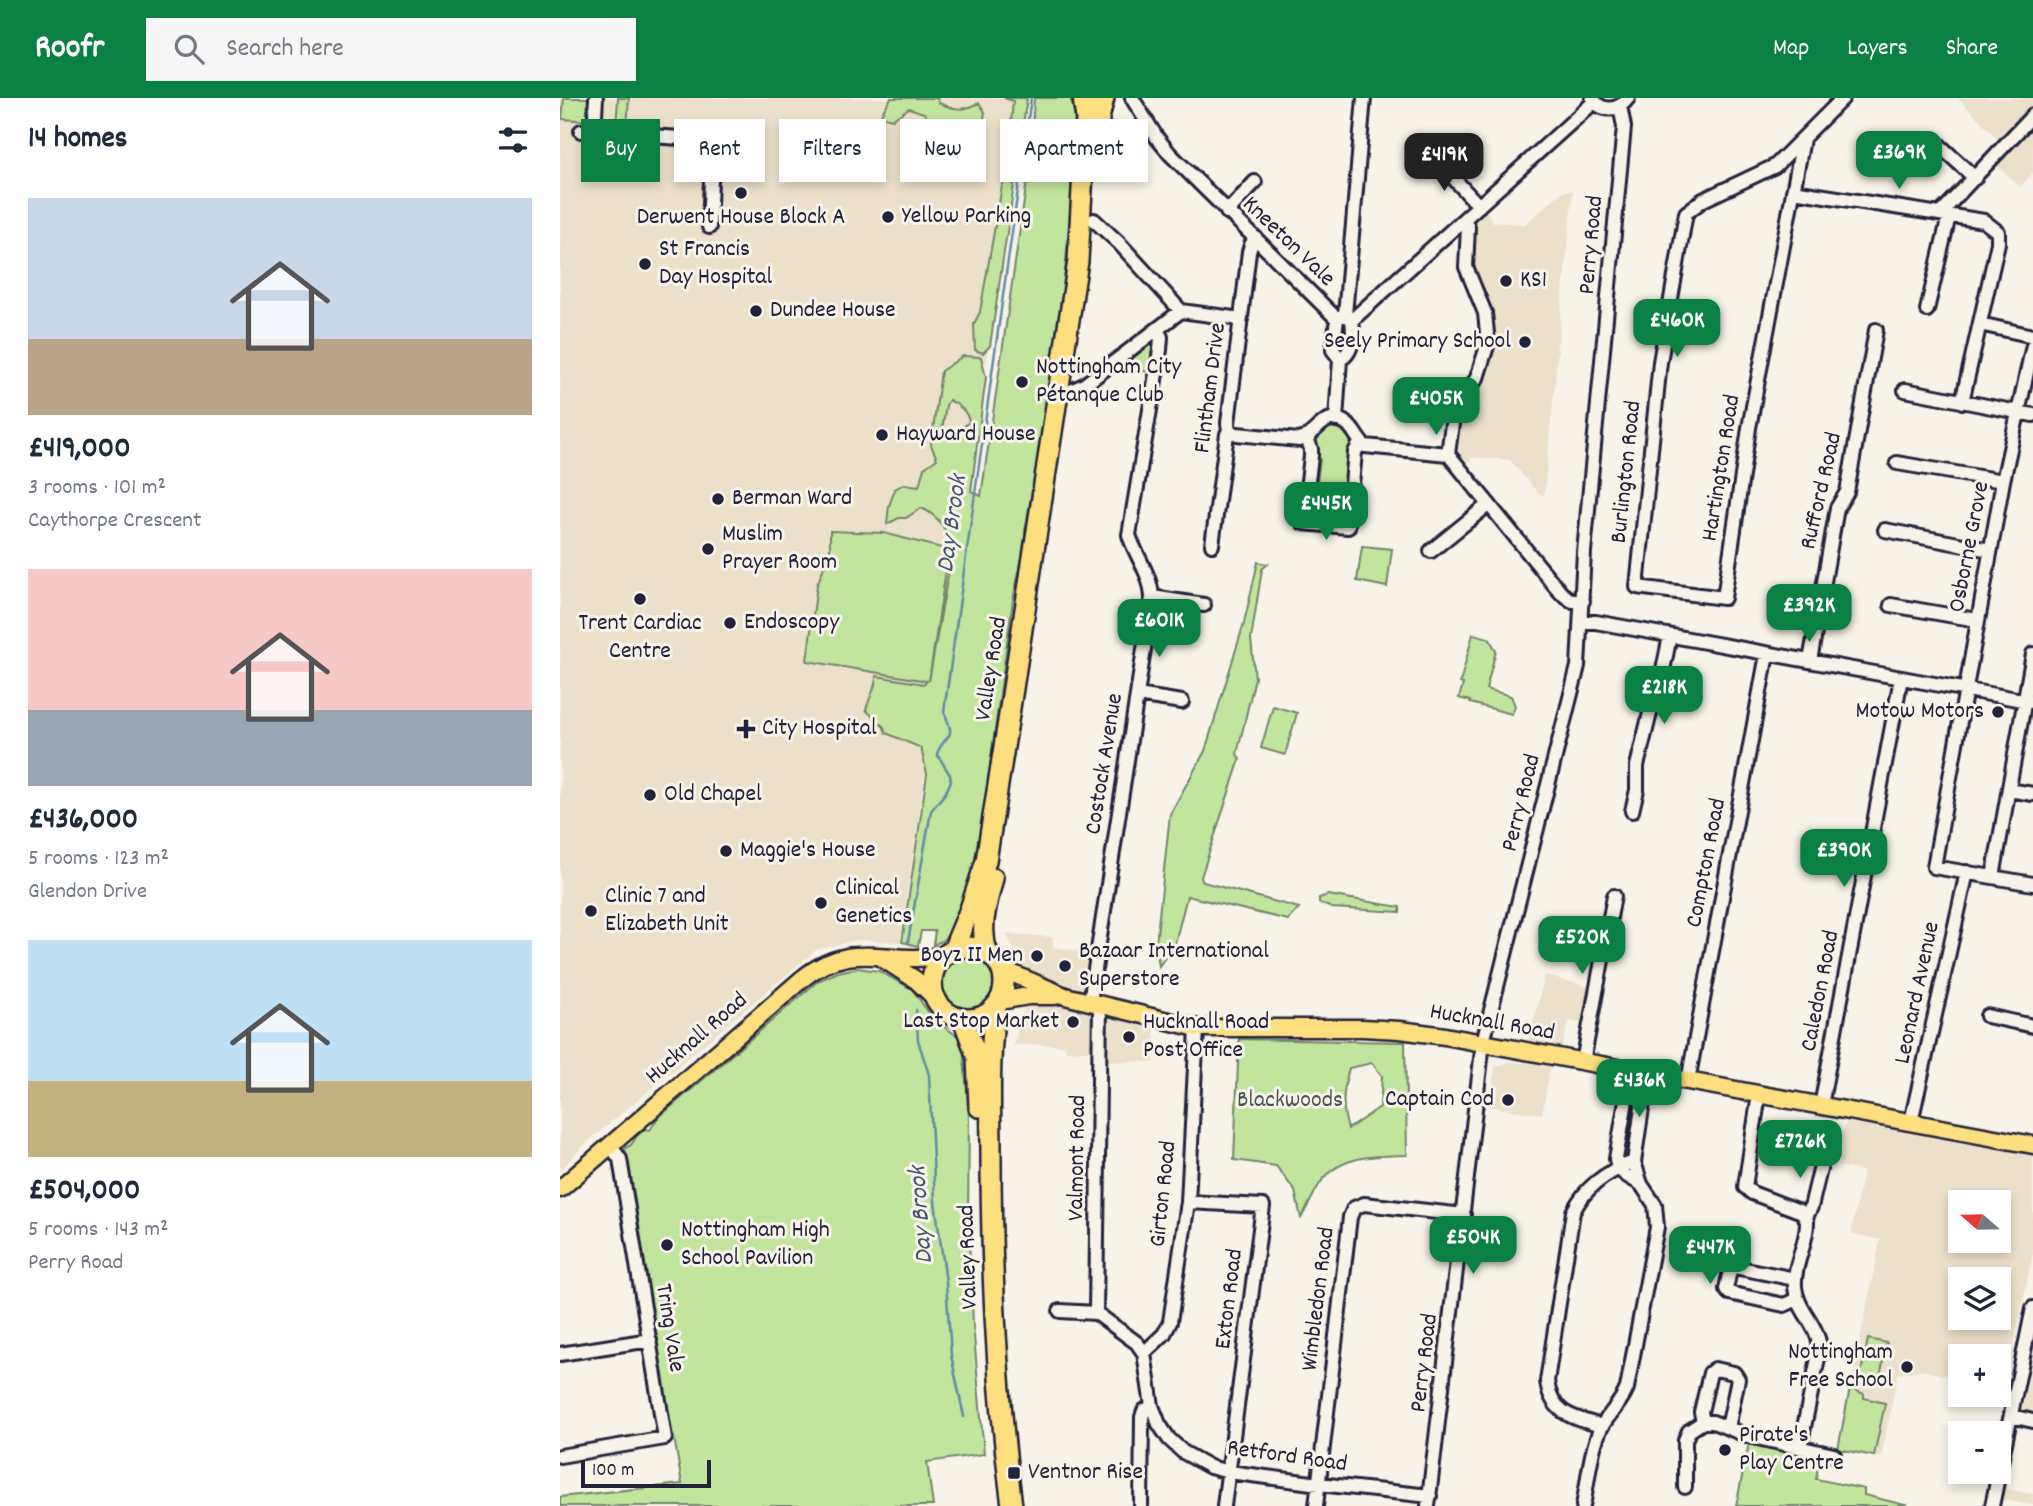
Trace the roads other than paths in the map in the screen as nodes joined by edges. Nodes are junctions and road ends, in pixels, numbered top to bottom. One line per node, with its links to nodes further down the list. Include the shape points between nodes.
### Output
1 (596, 98): 22 (street, via 587,132 694,139 707,144 712,156)
2 (1083, 98): 35 (highway, Valley Road, via 1080,240)
3 (1104, 98): 20 (highway, Valley Road)
4 (1364, 98): 26 (street)
5 (1843, 98): 10 (street, Burlington Road)
6 (1592, 100): 8 (street, via 1608,109); 17 (street)
7 (1134, 102): 18 (street, Kneeton Vale, via 1170,154)
8 (1624, 102): 53 (street, Perry Road)
9 (2033, 115): 14 (street)
10 (1803, 139): 13 (street, Burlington Road); 16 (street, Hartington Road)
11 (1939, 145): 14 (street)
12 (1435, 158): 17 (street)
13 (1775, 166): 16 (street); 52 (street, Burlington Road, via 1703,200 1686,214 1660,362 1637,587)
14 (1975, 178): 19 (street)
15 (1255, 182): 18 (street)
16 (1794, 185): 19 (street); 52 (street, Hartington Road, via 1749,428)
17 (1479, 206): 21 (street)
18 (1227, 212): 23 (street, Kneeton Vale)
19 (1944, 215): 24 (street); 28 (street, via 1984,221 1998,232)
20 (1094, 220): 25 (street); 35 (highway, Valley Road, via 1085,298)
21 (1463, 220): 26 (street); 43 (street, via 1468,227 1466,267 1485,313 1488,343 1477,378 1451,418)
22 (709, 227)
23 (1256, 238): 26 (street, Kneeton Vale); 27 (street, Flintham Drive, via 1251,245)
24 (1927, 310)
25 (1181, 311): 27 (street); 29 (street)
26 (1345, 318): 33 (street, via 1333,350); 33 (street, via 1350,351)
27 (1241, 319): 40 (street, Flintham Drive)
28 (1980, 324): 31 (street); 36 (street)
29 (1157, 330): 35 (street, via 1084,385); 51 (street, Costock Avenue, via 1160,350 1129,535 1151,582)
30 (1876, 330): 61 (street, Rufford Road)
31 (2033, 336)
32 (2033, 345): 37 (street, Osborne Grove)
33 (1340, 359): 39 (street)
34 (1905, 390): 36 (street)
35 (1065, 391): 74 (highway, Valley Road, via 986,861); 75 (highway, Valley Road, via 1002,838 985,911)
36 (1962, 402): 37 (street)
37 (2018, 412): 38 (street); 45 (street, Osborne Grove)
38 (2033, 415)
39 (1336, 420): 41 (street, via 1321,423); 42 (street, via 1349,426)
40 (1229, 431): 41 (street); 48 (street, Flintham Drive)
41 (1307, 438): 42 (street, via 1311,456 1304,523 1348,527 1355,452)
42 (1360, 443): 43 (street)
43 (1448, 454): 46 (street)
44 (1897, 463): 45 (street)
45 (2003, 481): 50 (street, Osborne Grove)
46 (1489, 504): 49 (street); 53 (street, via 1561,593 1572,601)
47 (1885, 530): 50 (street)
48 (1212, 545)
49 (1431, 551)
50 (1990, 551): 56 (street, Osborne Grove)
51 (1152, 597): 54 (street); 64 (street, Costock Avenue)
52 (1724, 598)
53 (1583, 601): 57 (street, Perry Road)
54 (1204, 605)
55 (1891, 605): 56 (street)
56 (1977, 620): 63 (street, Osborne Grove)
57 (1582, 622): 58 (street); 86 (street, Perry Road, via 1578,666)
58 (1670, 636): 59 (street); 69 (street, via 1648,739 1637,766)
59 (1767, 653): 61 (street); 89 (street, Compton Road)
60 (2033, 654): 65 (street)
61 (1810, 661): 62 (street)
62 (1901, 678): 63 (street); 91 (street, Caledon Road)
63 (1965, 690): 65 (street); 70 (street, Osborne Grove, via 1934,867)
64 (1137, 695): 66 (street); 80 (street, Costock Avenue)
65 (2029, 701): 67 (street)
66 (1182, 702)
67 (2009, 790): 68 (street); 71 (street)
68 (2033, 794)
69 (1632, 811)
70 (1966, 872): 71 (street); 92 (street, Leonard Avenue)
71 (1993, 877): 72 (street)
72 (2033, 884)
73 (1614, 896): 87 (street)
74 (949, 952): 75 (highway, via 964,947); 76 (main road, Hucknall Road, via 918,959); 79 (highway, via 933,974)
75 (987, 952): 77 (highway)
76 (878, 956): 79 (main road); 93 (main road, Hucknall Road, via 850,956 809,973)
77 (1002, 969): 78 (main road, Hucknall Road); 81 (highway, via 1004,986)
78 (1065, 996): 80 (main road, Hucknall Road); 81 (main road, Hucknall Road, via 1028,996)
79 (934, 997): 83 (highway, via 946,1012)
80 (1095, 1003): 85 (main road, Hucknall Road); 107 (street, Valmont Road)
81 (998, 1004): 83 (highway, via 975,1019); 126 (highway, Valley Road, via 992,1026 992,1269)
82 (1987, 1017): 84 (street)
83 (963, 1019): 125 (highway, Valley Road, via 977,1057 980,1284)
84 (2033, 1026)
85 (1197, 1028): 86 (main road, Hucknall Road, via 1387,1029); 100 (street, Girton Road)
86 (1483, 1042): 87 (main road, Hucknall Road); 101 (street, Perry Road)
87 (1583, 1062): 88 (main road, Hucknall Road)
88 (1639, 1073): 89 (main road, Hucknall Road); 96 (street); 97 (street, via 1616,1156)
89 (1688, 1081): 90 (main road, Hucknall Road)
90 (1759, 1094): 91 (main road, Hucknall Road); 102 (street, via 1745,1187)
91 (1821, 1106): 92 (main road, Hucknall Road)
92 (1911, 1122): 94 (main road, Hucknall Road)
93 (610, 1145): 99 (main road, Hucknall Road); 108 (street, Tring Vale, via 620,1159)
94 (2033, 1145)
95 (1822, 1157): 102 (street)
96 (1634, 1162): 97 (street); 98 (street)
97 (1617, 1168): 98 (street); 116 (street, via 1585,1191 1573,1212 1547,1381 1552,1401 1560,1410)
98 (1641, 1184): 116 (street, via 1654,1205 1657,1227 1627,1388)
99 (560, 1189)
100 (1188, 1202): 110 (street, Girton Road, via 1170,1322); 121 (street, Exton Road, via 1263,1206)
101 (1464, 1215): 122 (street, Wimbledon Road, via 1363,1203 1354,1208); 124 (street, Perry Road)
102 (1806, 1217): 103 (street)
103 (1795, 1279): 104 (street); 104 (street, via 1735,1267 1726,1289 1784,1305)
104 (1798, 1299): 118 (street, via 1816,1329 1820,1348)
105 (2033, 1308): 109 (street)
106 (1060, 1311): 107 (street)
107 (1096, 1313): 110 (street)
108 (650, 1340): 111 (street); 120 (street, Tring Vale, via 665,1438)
109 (2029, 1349): 113 (street)
110 (1144, 1353): 112 (street, Retford Road)
111 (560, 1354)
112 (1153, 1406): 121 (street, Retford Road, via 1158,1424 1183,1452); 127 (street, via 1142,1417)
113 (2011, 1416): 114 (street); 131 (street)
114 (2033, 1421)
115 (1703, 1422): 117 (street); 117 (street, via 1710,1373 1715,1369 1734,1373 1738,1379); 123 (street, via 1689,1431 1685,1440)
116 (1602, 1426): 130 (street)
117 (1728, 1428): 118 (street)
118 (1800, 1447): 119 (street)
119 (1834, 1455)
120 (560, 1456)
121 (1229, 1472): 122 (street, Retford Road); 128 (street)
122 (1319, 1484): 124 (street, Retford Road); 129 (street, Wimbledon Road)
123 (1685, 1487)
124 (1429, 1501)
125 (1002, 1506)
126 (1012, 1506)
127 (1141, 1506)
128 (1224, 1506)
129 (1316, 1506)
130 (1583, 1506)
131 (1992, 1506)

